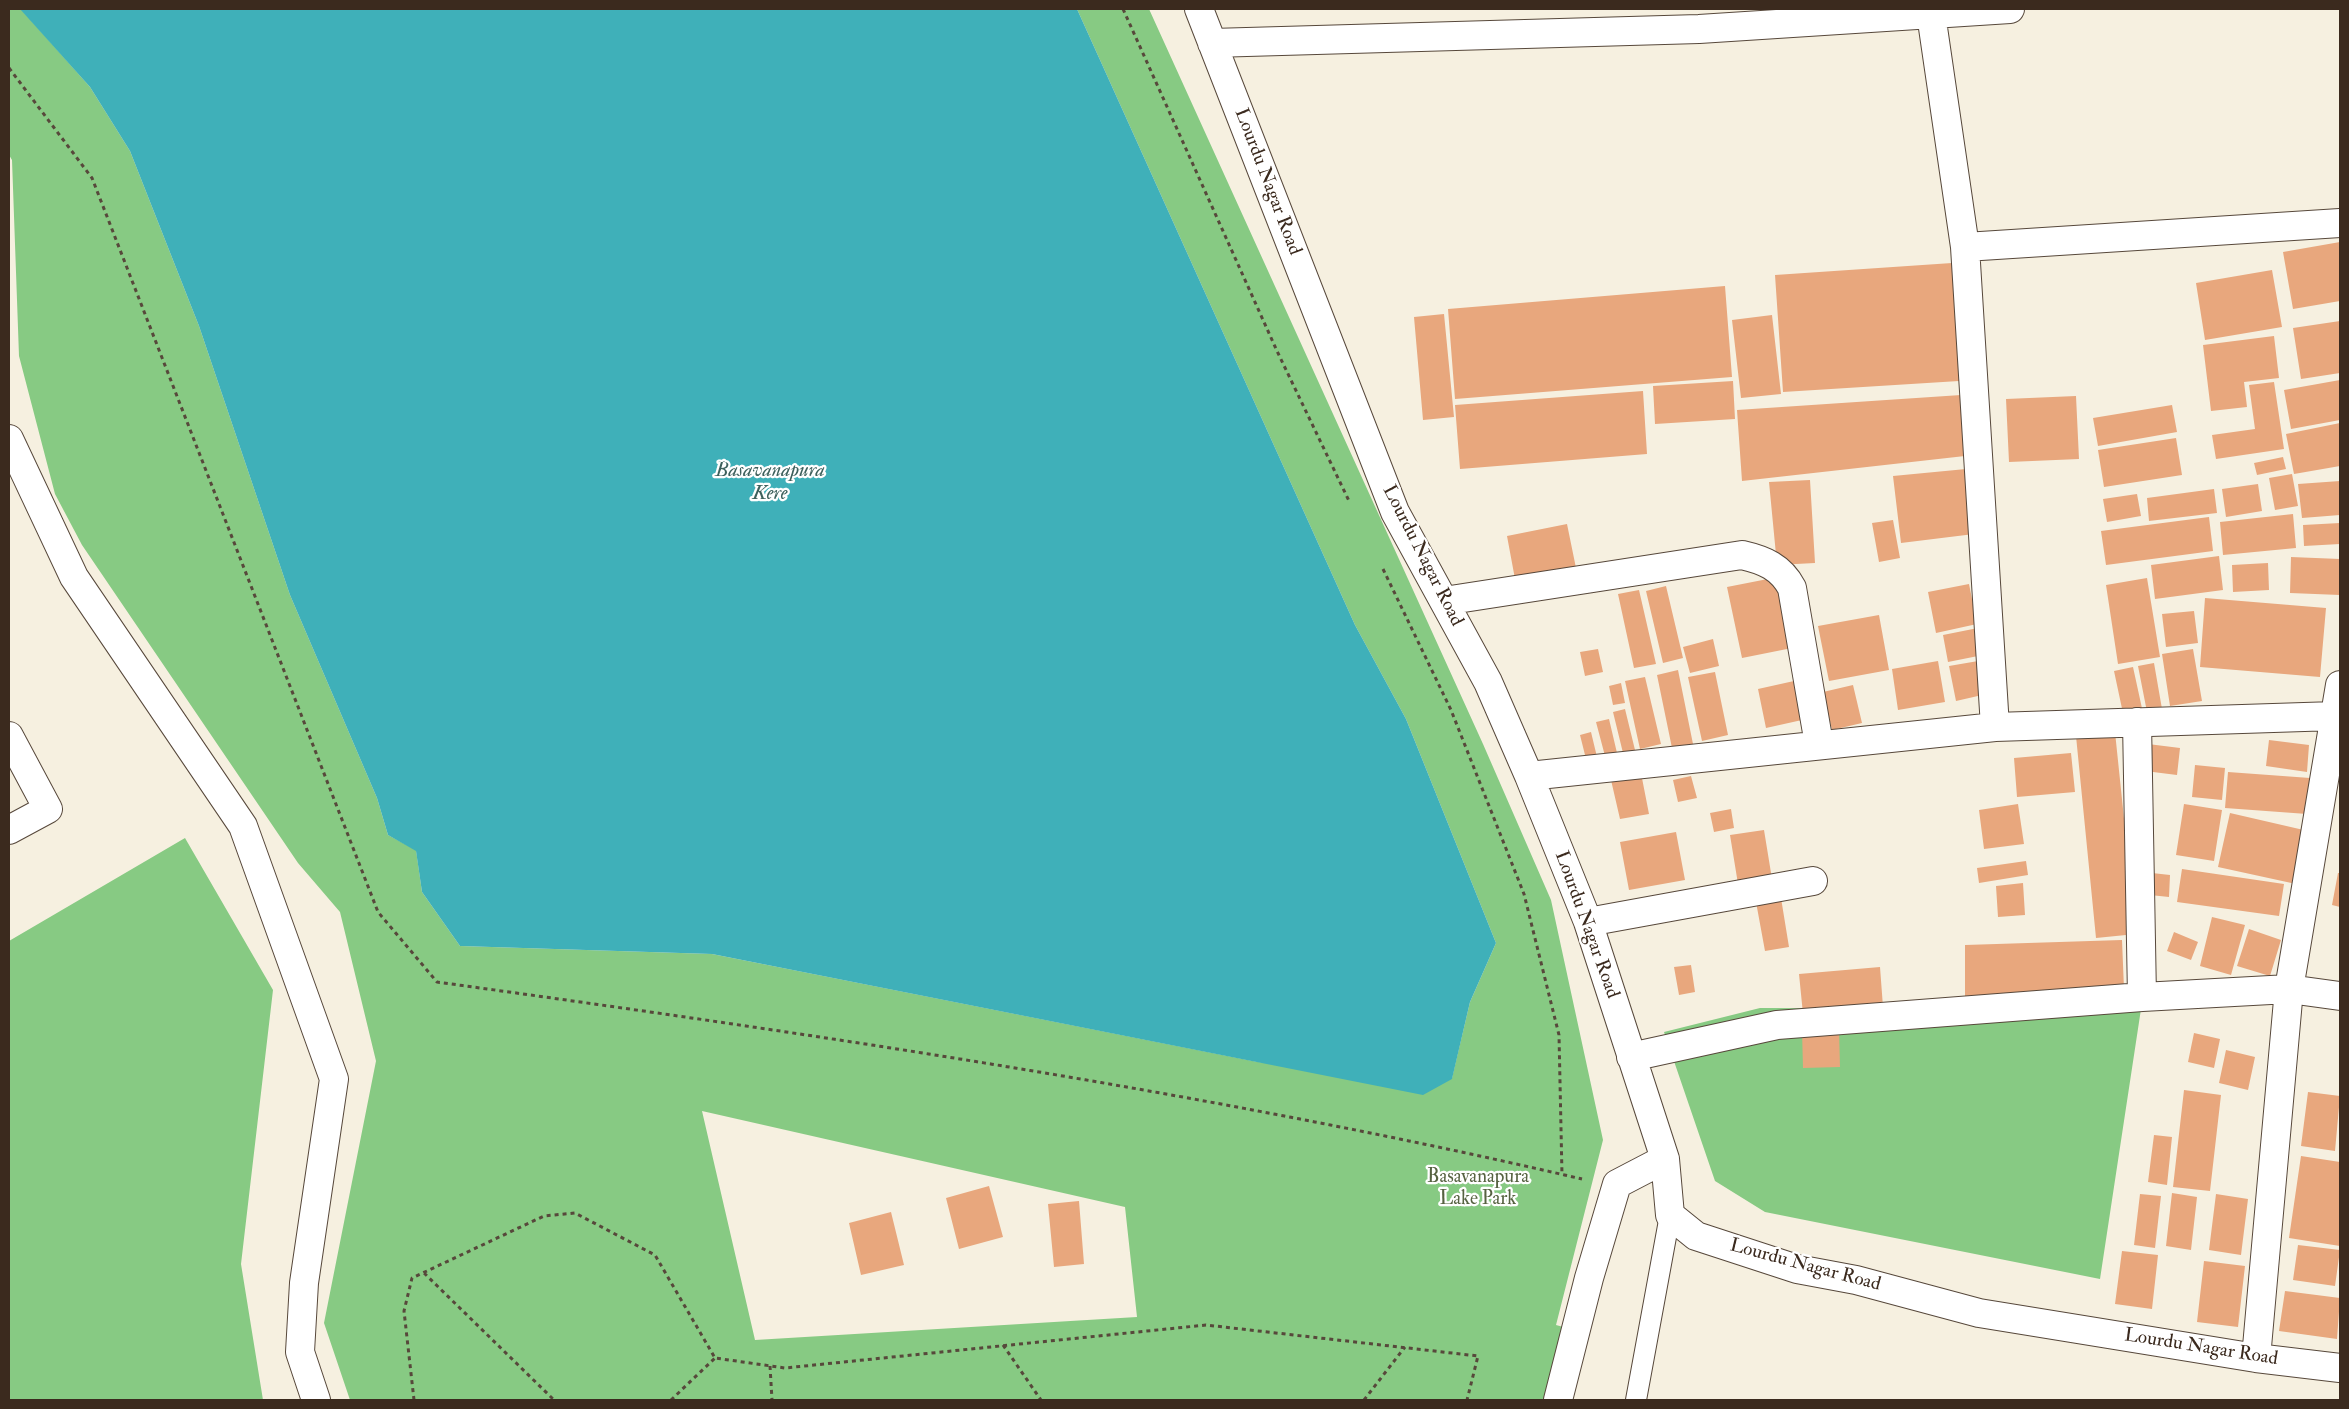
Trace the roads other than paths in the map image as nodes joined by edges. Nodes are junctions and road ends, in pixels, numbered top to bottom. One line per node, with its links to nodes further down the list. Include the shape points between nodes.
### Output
1 (1199, 9): 4 (street, Lourdu Nagar Road)
2 (2010, 9): 3 (street)
3 (1931, 14): 4 (street, via 1699,29); 6 (street)
4 (1212, 43): 8 (street, Lourdu Nagar Road, via 1395,512)
5 (2340, 223): 6 (street)
6 (1965, 247): 12 (street)
7 (9, 439): 27 (street, via 74,577 242,826 334,1079 304,1283 301,1332 300,1352)
8 (1444, 602): 14 (street, via 1742,555 1760,559 1774,565 1792,588); 15 (street, Lourdu Nagar Road, via 1488,682)
9 (2340, 685): 10 (street)
10 (2335, 716): 11 (street); 19 (street)
11 (2137, 722): 12 (street); 21 (street)
12 (1995, 727): 14 (street)
13 (9, 736): 16 (street, via 48,809)
14 (1819, 744): 15 (street)
15 (1530, 776): 18 (street, Lourdu Nagar Road)
16 (9, 830)
17 (1813, 882): 18 (street)
18 (1588, 922): 22 (street, Lourdu Nagar Road)
19 (2289, 989): 20 (street); 21 (street); 25 (street)
20 (2340, 996)
21 (2142, 997): 22 (street, via 1777,1025)
22 (1631, 1057): 23 (street, Lourdu Nagar Road)
23 (1665, 1159): 24 (street, Lourdu Nagar Road); 28 (street, via 1617,1184 1588,1278)
24 (1670, 1215): 25 (street, Lourdu Nagar Road, via 1696,1236 1798,1269 1856,1280 1980,1313); 29 (lane)
25 (2256, 1358): 26 (street, Lourdu Nagar Road)
26 (2340, 1368)
27 (316, 1400)
28 (1558, 1400)
29 (1636, 1400)

